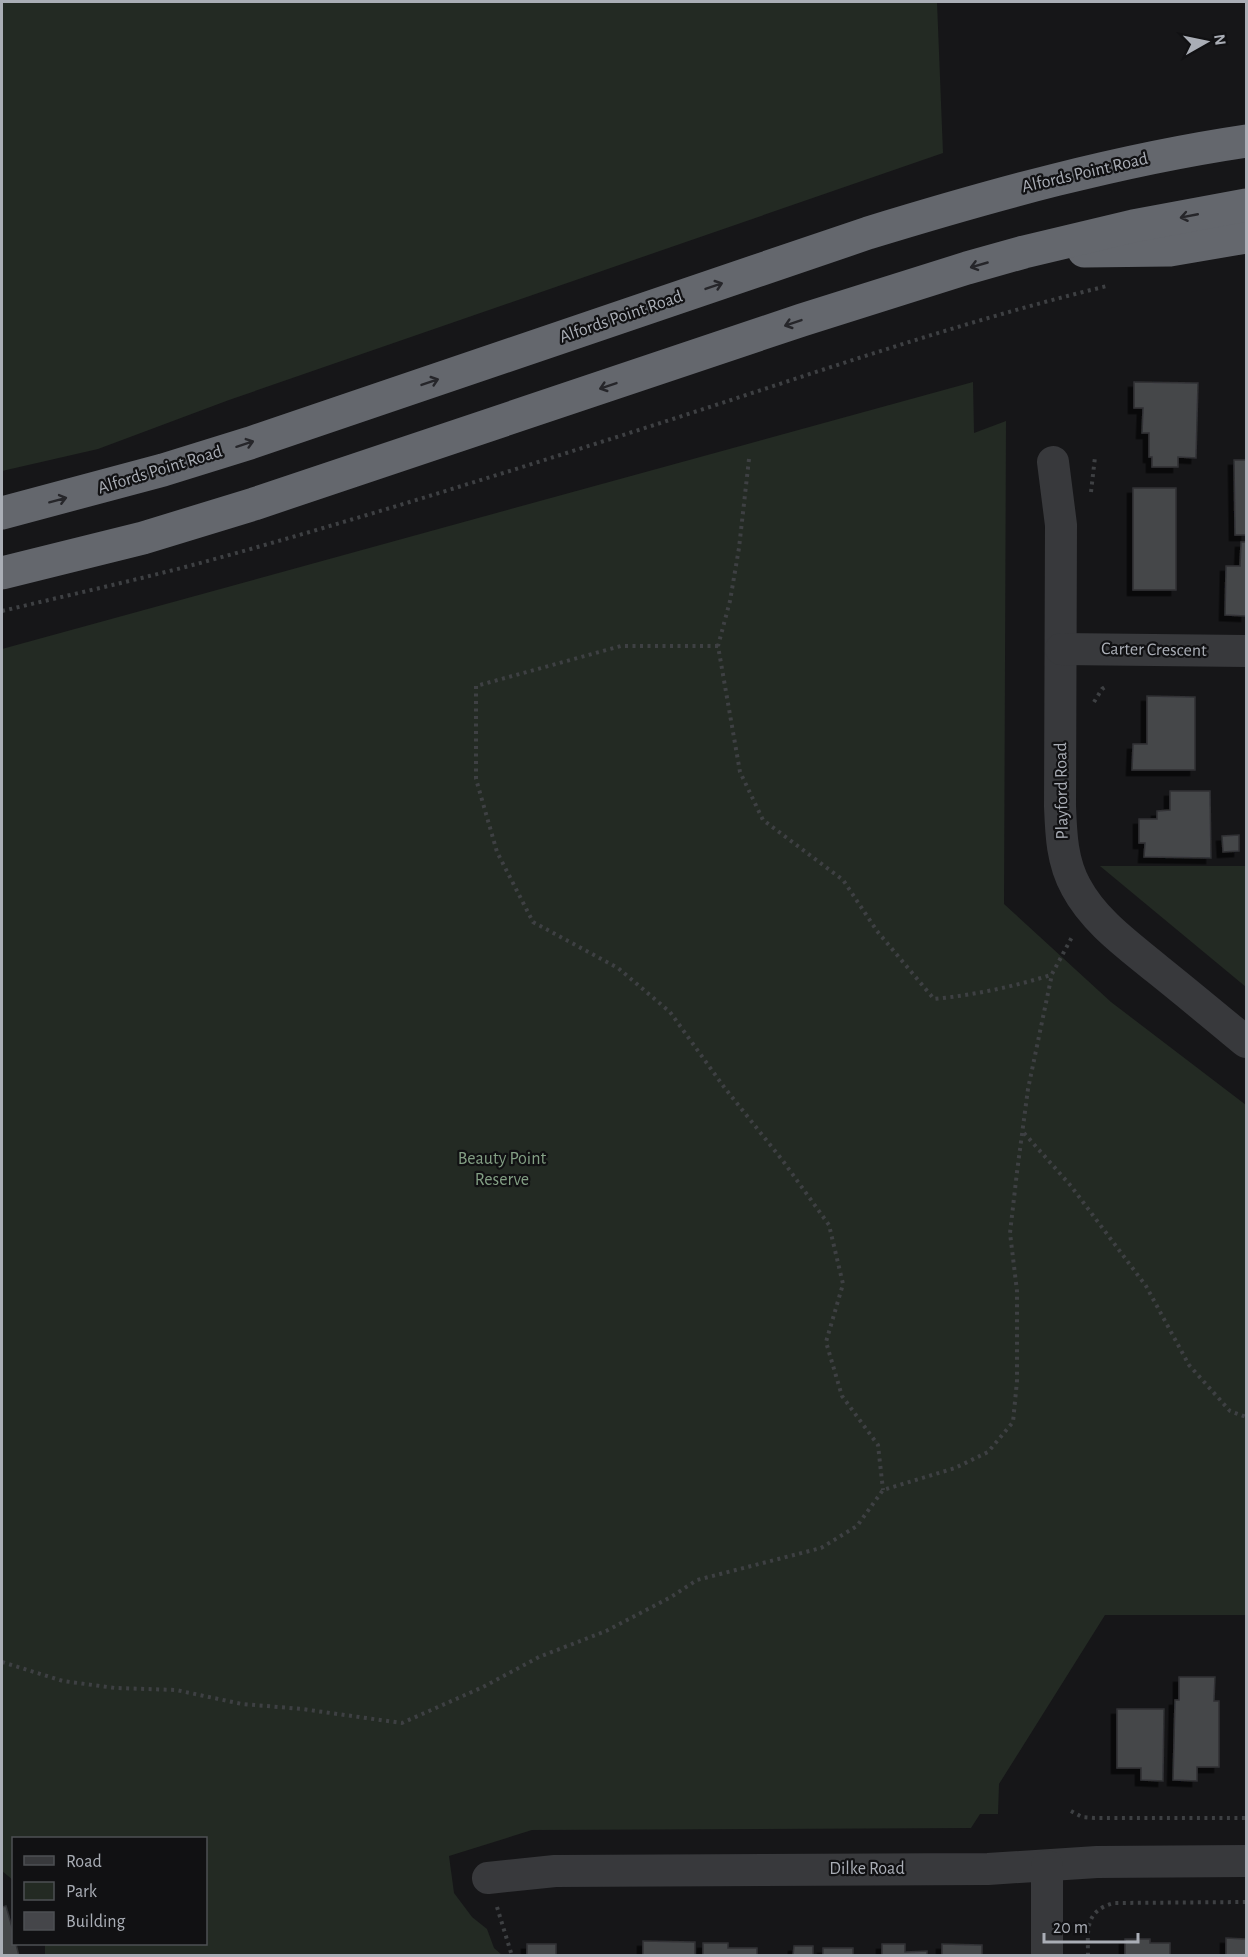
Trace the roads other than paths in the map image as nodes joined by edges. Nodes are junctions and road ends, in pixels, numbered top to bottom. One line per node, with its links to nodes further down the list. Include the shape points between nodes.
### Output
1 (1246, 141): 6 (highway, Alfords Point Road, one-way to 1, via 152,474 250,443 947,209 1107,167)
2 (1246, 205): 4 (highway, one-way to 4)
3 (1246, 237): 4 (highway, via 1170,250)
4 (1024, 252): 7 (highway, one-way to 7, via 824,313 254,504 143,538)
5 (1053, 462): 8 (street, Playford Road, via 1061,525)
6 (2, 513)
7 (2, 573)
8 (1061, 649): 9 (street, Carter Crescent); 10 (street, Playford Road, via 1061,839 1076,887 1091,910 1123,940)
9 (1246, 651)
10 (1246, 1042)
11 (1246, 1861): 12 (street, Dilke Road, via 1120,1861)
12 (1047, 1866): 13 (street, Dilke Road, via 555,1871); 14 (street)
13 (488, 1878)
14 (1047, 1956)

